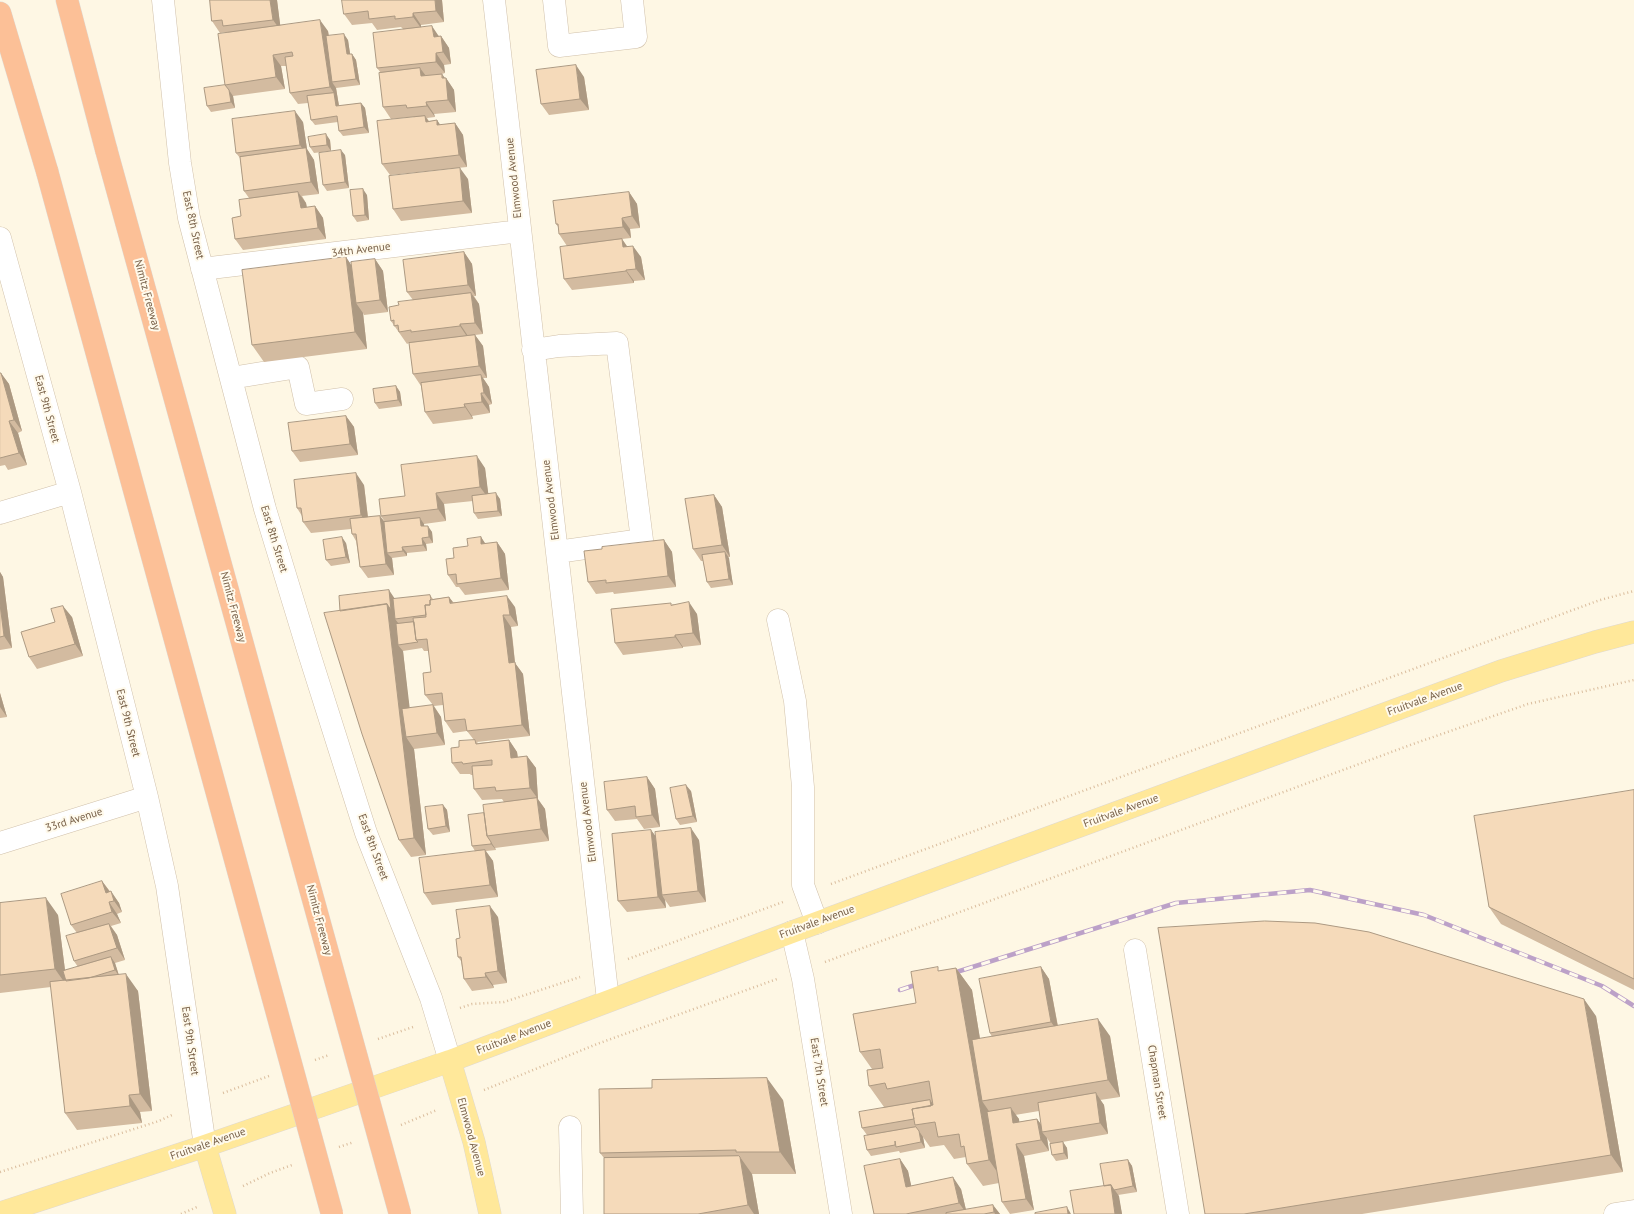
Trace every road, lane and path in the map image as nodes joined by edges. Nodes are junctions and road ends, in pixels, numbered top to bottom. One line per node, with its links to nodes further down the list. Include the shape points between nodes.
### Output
1 (68, 0): 48 (highway, Nimitz Freeway, bridge, via 106,149)
2 (163, 0): 9 (street, East 8th Street, via 180,164 189,218)
3 (494, 0): 7 (street, Elmwood Avenue)
4 (554, 0): 5 (street, via 559,46 636,37)
5 (632, 0)
6 (0, 13): 47 (highway, bridge, via 46,170)
7 (520, 231): 9 (street, 34th Avenue); 10 (street, Elmwood Avenue)
8 (0, 238): 13 (street, East 9th Street)
9 (202, 269): 11 (street, East 8th Street)
10 (534, 350): 15 (street, Elmwood Avenue); 15 (street, via 618,343 642,540)
11 (231, 378): 12 (street, via 298,367 306,404); 32 (street, East 8th Street, via 265,509 366,833 431,998)
12 (342, 399)
13 (70, 492): 14 (street); 20 (street, East 9th Street)
14 (0, 513)
15 (557, 552): 30 (street, Elmwood Avenue)
16 (1634, 590): 22 (path, via 1600,600)
17 (778, 620): 22 (street, via 795,701 803,787 803,885)
18 (1634, 632): 23 (main road, Fruitvale Avenue, via 1502,671)
19 (1634, 680): 27 (path, via 1528,704 1435,736)
20 (147, 797): 21 (street, 33rd Avenue); 39 (street, East 9th Street, via 167,886)
21 (0, 843)
22 (806, 893): 23 (street); 26 (path)
23 (816, 923): 24 (main road, Fruitvale Avenue)
24 (792, 932): 30 (main road, Fruitvale Avenue); 51 (street, East 7th Street, via 803,980)
25 (1135, 950): 52 (street, Chapman Street)
26 (634, 957)
27 (825, 962)
28 (577, 979): 31 (path, via 504,1002)
29 (770, 982): 33 (path, via 597,1044)
30 (608, 1000): 32 (main road, Fruitvale Avenue)
31 (472, 1004)
32 (450, 1061): 39 (main road, Fruitvale Avenue); 49 (main road, Elmwood Avenue, via 474,1142)
33 (501, 1083)
34 (416, 1119): 36 (path)
35 (159, 1120): 42 (path)
36 (394, 1127)
37 (570, 1127): 50 (street)
38 (358, 1141): 40 (path)
39 (205, 1146): 45 (main road, Fruitvale Avenue); 46 (main road, East 9th Street)
40 (336, 1149)
41 (292, 1165): 43 (path)
42 (0, 1172)
43 (270, 1173)
44 (1634, 1211): 53 (street)
45 (0, 1213)
46 (225, 1214)
47 (332, 1214)
48 (400, 1214)
49 (490, 1214)
50 (572, 1214)
51 (841, 1214)
52 (1178, 1214)
53 (1615, 1214)

